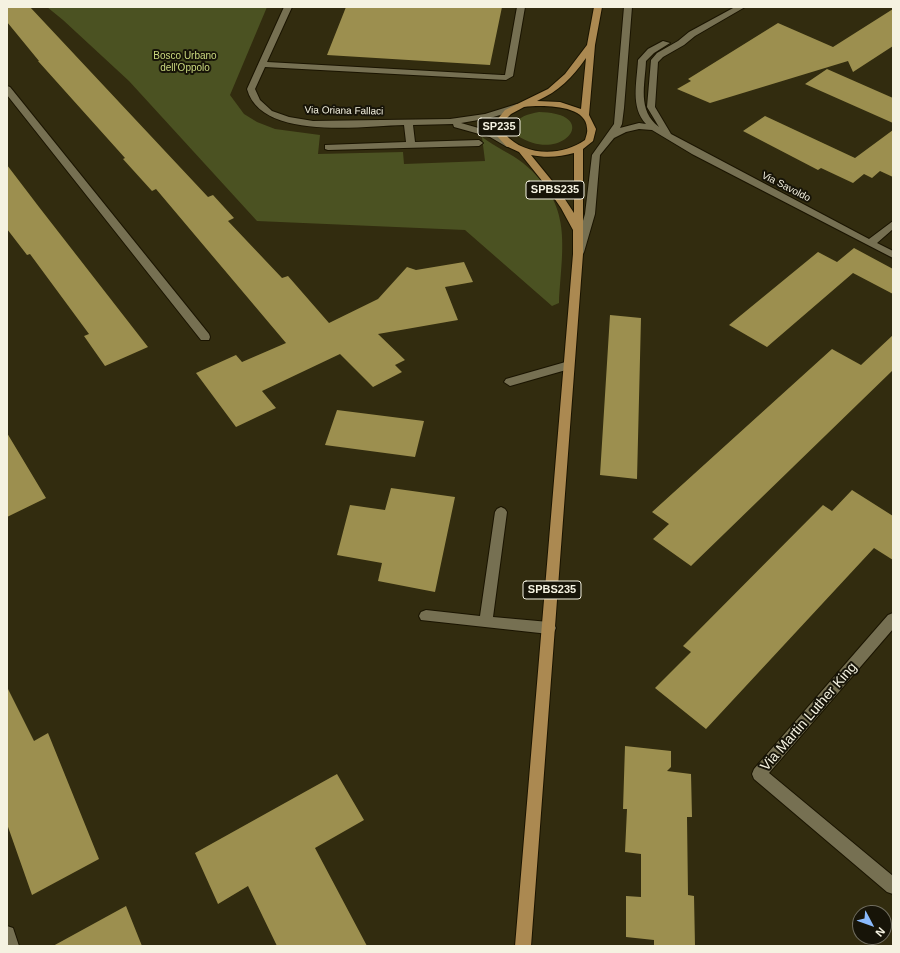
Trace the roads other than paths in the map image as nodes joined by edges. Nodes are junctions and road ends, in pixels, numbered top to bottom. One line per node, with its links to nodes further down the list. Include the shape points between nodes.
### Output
1 (288, 7): 8 (street, Via Oriana Fallaci)
2 (521, 7): 8 (street, via 509,76 503,78)
3 (598, 7): 7 (main road)
4 (628, 7): 15 (street, via 620,108 616,130)
5 (741, 7): 6 (street)
6 (692, 34): 14 (street, via 672,40 651,51 642,60 640,106 643,116); 16 (street, via 681,44 660,55 654,62 651,107)
7 (591, 45): 10 (main road, via 567,78 552,90); 11 (main road)
8 (262, 64): 12 (street, Via Oriana Fallaci, via 251,89 254,100 274,115 315,123)
9 (7, 89): 28 (street)
10 (521, 106): 11 (main road, SP235, via 537,102 557,104); 13 (street, Via Oriana Fallaci, via 495,115); 19 (main road, SP235, via 507,112 500,120 498,128)
11 (585, 115): 21 (main road, via 592,123 593,132 589,141)
12 (408, 122): 13 (street, Via Oriana Fallaci); 18 (street)
13 (446, 122): 19 (street, Via Oriana Fallaci, via 474,128)
14 (654, 128): 15 (street, via 639,126); 16 (street, Via Savoldo)
15 (611, 136): 26 (street, via 596,155 590,214)
16 (669, 136): 25 (street, Via Savoldo)
17 (479, 143): 18 (street)
18 (411, 145): 20 (street)
19 (510, 145): 22 (main road, SP235)
20 (328, 147)
21 (579, 149): 22 (main road, SP235, via 552,155); 24 (main road, SPBS235)
22 (523, 151): 24 (main road, SPBS235, via 548,179)
23 (893, 224): 25 (street)
24 (579, 233): 26 (main road, SPBS235)
25 (870, 243): 27 (street, Via Savoldo)
26 (578, 254): 29 (main road, SPBS235)
27 (893, 255)
28 (205, 337)
29 (569, 366): 30 (street); 35 (main road, SPBS235)
30 (510, 382)
31 (501, 512): 34 (street)
32 (426, 616): 34 (street)
33 (893, 620): 36 (street, Via Martin Luther King, via 759,774)
34 (486, 622): 35 (street)
35 (549, 628): 39 (main road, SPBS235)
36 (893, 886)
37 (7, 934): 38 (street)
38 (11, 946)
39 (524, 946)

